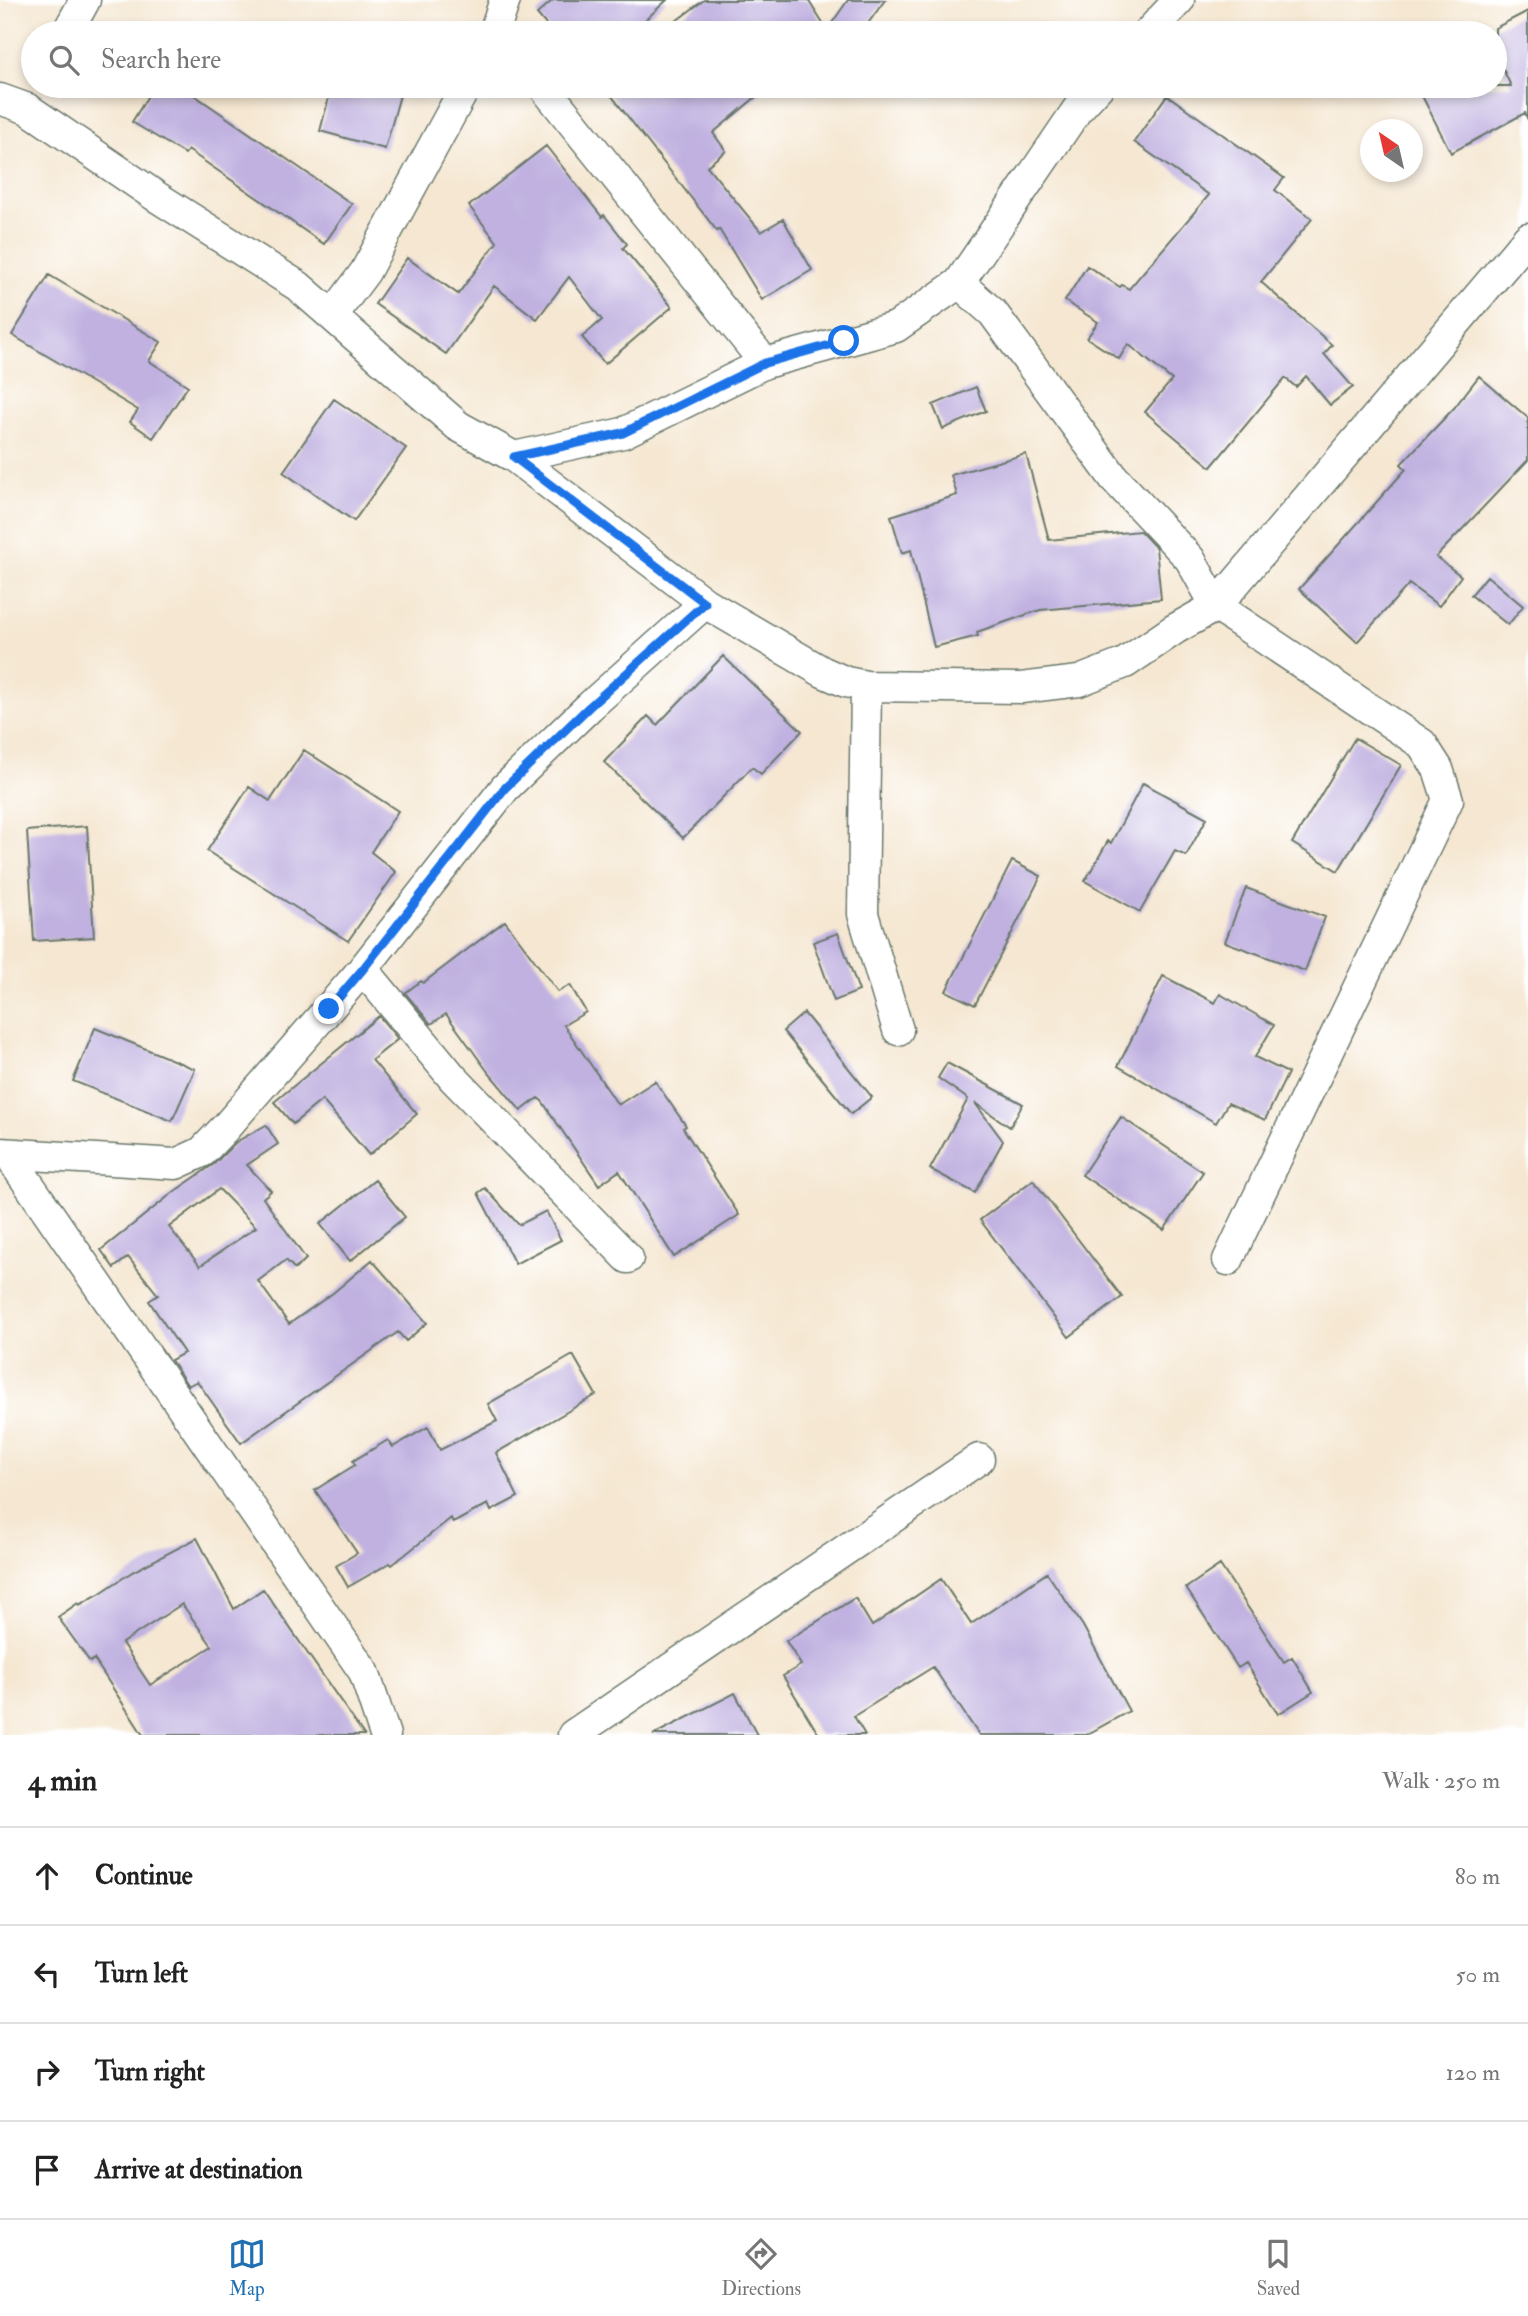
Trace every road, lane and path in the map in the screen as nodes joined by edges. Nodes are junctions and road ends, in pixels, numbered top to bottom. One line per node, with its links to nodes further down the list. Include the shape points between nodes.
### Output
1 (85, 0): 3 (street)
2 (1179, 0): 4 (street)
3 (74, 21)
4 (1159, 21)
5 (21, 98): 10 (street)
6 (35, 98): 13 (street, via 157,197 298,286)
7 (459, 98): 13 (street, via 365,272)
8 (553, 98): 14 (street)
9 (1088, 98): 12 (street)
10 (0, 99)
11 (1528, 238): 17 (street)
12 (960, 283): 14 (street, via 896,327); 17 (street, via 993,313 1114,478 1190,559)
13 (332, 315): 15 (street, via 458,426)
14 (765, 363): 15 (street, via 623,433)
15 (514, 457): 16 (street)
16 (705, 603): 18 (street, via 823,673); 19 (street, via 505,788)
17 (1216, 606): 18 (street, via 1125,663 1079,681 1021,688); 23 (street, via 1422,744 1438,769 1448,800)
18 (866, 686): 20 (street, via 863,914)
19 (363, 969): 21 (street, via 202,1152 176,1164); 22 (street, via 453,1078)
20 (898, 1030)
21 (4, 1154): 25 (street, via 364,1672)
22 (628, 1258)
23 (1228, 1260)
24 (979, 1459): 26 (street)
25 (385, 1735)
26 (573, 1735)

